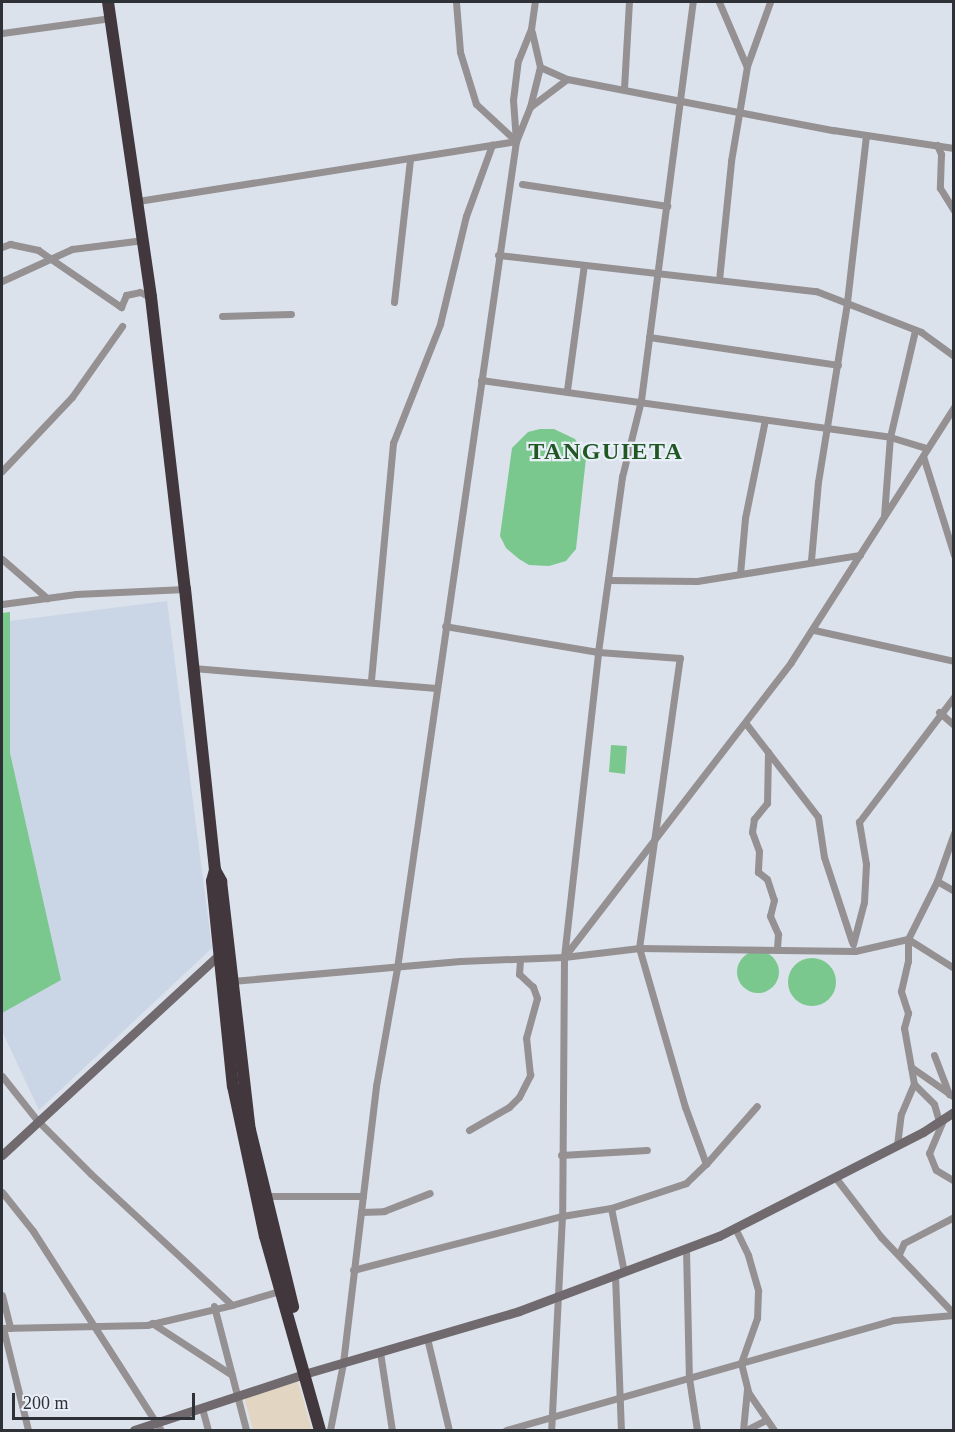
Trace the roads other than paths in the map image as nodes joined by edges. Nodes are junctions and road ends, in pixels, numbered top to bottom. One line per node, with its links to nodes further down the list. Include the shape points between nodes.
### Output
1 (108, 2): 8 (highway)
2 (456, 2): 19 (street, via 460,52 476,104)
3 (535, 2): 9 (street)
4 (629, 2): 14 (street)
5 (693, 2): 15 (street)
6 (719, 2): 11 (street)
7 (770, 2): 11 (street)
8 (111, 18): 10 (street); 25 (highway)
9 (531, 29): 12 (street); 19 (street, via 517,71 513,100)
10 (2, 33)
11 (747, 66): 17 (street)
12 (540, 67): 13 (street); 16 (street)
13 (567, 79): 14 (street); 16 (street)
14 (624, 88): 15 (street)
15 (678, 97): 17 (street); 26 (street)
16 (530, 107): 19 (street)
17 (739, 111): 18 (street); 34 (street)
18 (866, 135): 21 (street); 38 (street)
19 (516, 141): 20 (street); 30 (street)
20 (492, 145): 23 (street); 71 (street, via 466,216 440,324 393,443)
21 (937, 145): 22 (street); 27 (street, via 941,154 940,188)
22 (954, 148)
23 (410, 159): 25 (street); 37 (street)
24 (522, 184): 26 (street)
25 (138, 201): 28 (highway)
26 (667, 206): 33 (street)
27 (954, 210)
28 (143, 240): 31 (street, via 98,244); 36 (highway)
29 (2, 247): 31 (street, via 10,244)
30 (498, 255): 32 (street); 46 (street)
31 (52, 258): 35 (street); 36 (street, via 69,274 121,307 126,296 140,292)
32 (584, 265): 33 (street); 47 (street)
33 (657, 272): 34 (street); 43 (street)
34 (719, 280): 38 (street, via 816,291)
35 (2, 281)
36 (151, 297): 63 (highway)
37 (394, 302)
38 (847, 302): 42 (street); 45 (street)
39 (291, 314): 40 (street)
40 (222, 316)
41 (122, 326): 55 (street, via 72,397)
42 (915, 330): 44 (street); 52 (street)
43 (649, 337): 45 (street); 48 (street)
44 (954, 356)
45 (837, 365): 51 (street)
46 (481, 380): 47 (street); 66 (street)
47 (567, 390): 48 (street)
48 (641, 400): 50 (street); 62 (street, via 622,477)
49 (954, 407): 53 (street)
50 (765, 420): 51 (street); 61 (street, via 746,518)
51 (828, 430): 52 (street); 60 (street, via 818,482)
52 (890, 437): 53 (street); 56 (street)
53 (927, 448): 54 (street)
54 (923, 456): 56 (street); 58 (street)
55 (2, 471)
56 (884, 519): 57 (street)
57 (860, 555): 60 (street); 67 (street, via 832,594)
58 (954, 555)
59 (2, 560): 64 (street)
60 (811, 560): 61 (street)
61 (740, 574): 62 (street, via 697,581)
62 (609, 580): 68 (street)
63 (185, 589): 64 (street); 70 (highway)
64 (47, 598): 65 (street)
65 (2, 604)
66 (445, 626): 68 (street); 72 (street)
67 (814, 630): 69 (street); 75 (street)
68 (598, 652): 79 (street, via 680,658); 87 (street)
69 (954, 661)
70 (193, 668): 71 (street); 86 (highway, via 215,870 221,881)
71 (371, 680): 72 (street)
72 (436, 688): 89 (street)
73 (954, 697): 74 (street)
74 (939, 712): 76 (street); 83 (street, via 859,822 866,864 864,902)
75 (747, 725): 77 (street); 79 (street)
76 (954, 725)
77 (768, 752): 83 (street, via 818,817 824,857); 85 (street, via 767,803 753,819 752,832 759,852 758,873 767,879 774,900 770,916 778,934)
78 (954, 833): 80 (street)
79 (651, 846): 84 (street); 87 (street)
80 (937, 881): 81 (street); 82 (street)
81 (954, 891)
82 (908, 939): 83 (street); 90 (street); 93 (street, via 901,991 908,1013 904,1028)
83 (854, 947): 85 (street)
84 (639, 948): 85 (street); 87 (street); 106 (street, via 685,1107)
85 (777, 949)
86 (224, 952): 91 (highway); 99 (street); 101 (highway)
87 (564, 957): 88 (street); 105 (street)
88 (520, 959): 89 (street); 100 (street, via 519,974 533,987 537,998 526,1038 530,1075 509,1107)
89 (397, 968): 91 (street); 112 (street)
90 (954, 968)
91 (232, 981): 101 (highway)
92 (934, 1055): 96 (street)
93 (911, 1067): 95 (street); 96 (street)
94 (2, 1076): 99 (street)
95 (914, 1084): 98 (street); 102 (street, via 901,1114)
96 (951, 1095)
97 (757, 1106): 106 (street)
98 (948, 1116): 102 (street); 108 (street, via 929,1153 936,1170)
99 (37, 1120): 104 (street); 125 (street)
100 (469, 1131)
101 (245, 1132): 111 (highway); 122 (highway)
102 (897, 1145): 107 (street)
103 (647, 1150): 105 (street)
104 (2, 1155)
105 (561, 1155): 115 (street)
106 (706, 1164): 113 (street, via 686,1183)
107 (835, 1177): 117 (street); 119 (street)
108 (954, 1181)
109 (2, 1192): 130 (street, via 33,1232)
110 (430, 1193): 114 (street, via 384,1211)
111 (265, 1196): 112 (street); 135 (highway)
112 (363, 1196): 114 (street)
113 (611, 1208): 115 (street); 121 (street)
114 (361, 1212): 120 (street)
115 (562, 1216): 120 (street); 124 (street)
116 (954, 1217): 119 (street, via 904,1243)
117 (735, 1228): 118 (street); 134 (street, via 758,1291 757,1318)
118 (686, 1249): 121 (street); 137 (street)
119 (899, 1254): 127 (street)
120 (353, 1270): 133 (street)
121 (620, 1273): 124 (street); 140 (street)
122 (280, 1291): 125 (street); 135 (highway)
123 (2, 1295): 129 (street)
124 (559, 1295): 131 (street); 142 (street)
125 (232, 1305): 126 (street)
126 (214, 1306): 128 (street); 136 (street)
127 (954, 1315): 134 (street, via 894,1320)
128 (152, 1323): 130 (street); 136 (street)
129 (5, 1328): 130 (street); 145 (street)
130 (94, 1328): 144 (street)
131 (427, 1338): 132 (street); 152 (street)
132 (380, 1352): 133 (street); 151 (street)
133 (343, 1364): 135 (street); 150 (street)
134 (741, 1364): 137 (street); 138 (street)
135 (308, 1373): 139 (street); 149 (highway); 150 (highway)
136 (232, 1375): 139 (street)
137 (689, 1378): 140 (street); 156 (street)
138 (747, 1389): 143 (street); 157 (street)
139 (237, 1396): 141 (street); 148 (street)
140 (620, 1400): 142 (street); 155 (street)
141 (202, 1408): 144 (street); 147 (street)
142 (552, 1418): 153 (street); 154 (street)
143 (766, 1420): 157 (street); 158 (street)
144 (159, 1427): 146 (street)
145 (28, 1431)
146 (134, 1431)
147 (208, 1431)
148 (246, 1431)
149 (320, 1431)
150 (329, 1431)
151 (392, 1431)
152 (450, 1431)
153 (506, 1431)
154 (551, 1431)
155 (621, 1431)
156 (696, 1431)
157 (744, 1431)
158 (774, 1431)

